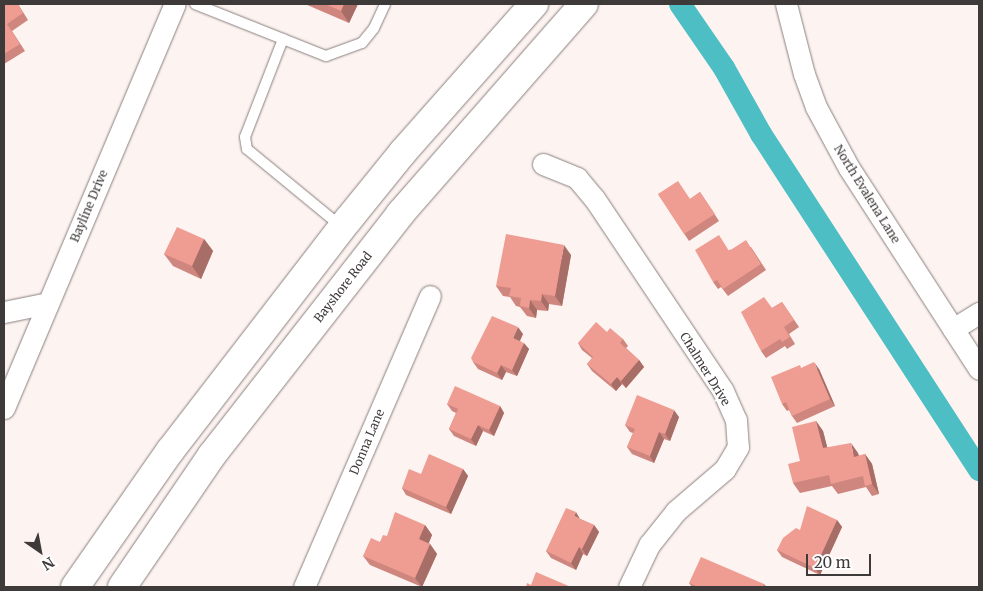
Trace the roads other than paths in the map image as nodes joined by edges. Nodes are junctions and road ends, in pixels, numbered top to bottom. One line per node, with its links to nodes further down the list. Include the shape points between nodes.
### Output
1 (175, 4): 11 (street, Bayline Drive)
2 (195, 4): 7 (lane)
3 (384, 4): 7 (lane, via 374,28 362,43 342,52 326,56)
4 (534, 4): 9 (main road, via 403,152)
5 (584, 4): 18 (main road, Bayshore Road, via 400,214 212,455)
6 (786, 4): 14 (street, North Evalena Lane, via 816,107 849,168)
7 (283, 39): 9 (lane, via 245,137 247,149 261,164)
8 (543, 164): 20 (street, Chalmer Drive, via 577,178 594,198 722,392 736,420 738,447 725,469 676,511 649,545)
9 (343, 227): 17 (main road, via 176,443)
10 (430, 296): 19 (street, Donna Lane)
11 (48, 303): 12 (street); 16 (street, Bayline Drive)
12 (4, 312)
13 (979, 312): 14 (street)
14 (953, 329): 15 (street, North Evalena Lane)
15 (979, 369)
16 (4, 408)
17 (76, 587)
18 (122, 587)
19 (304, 587)
20 (629, 587)

